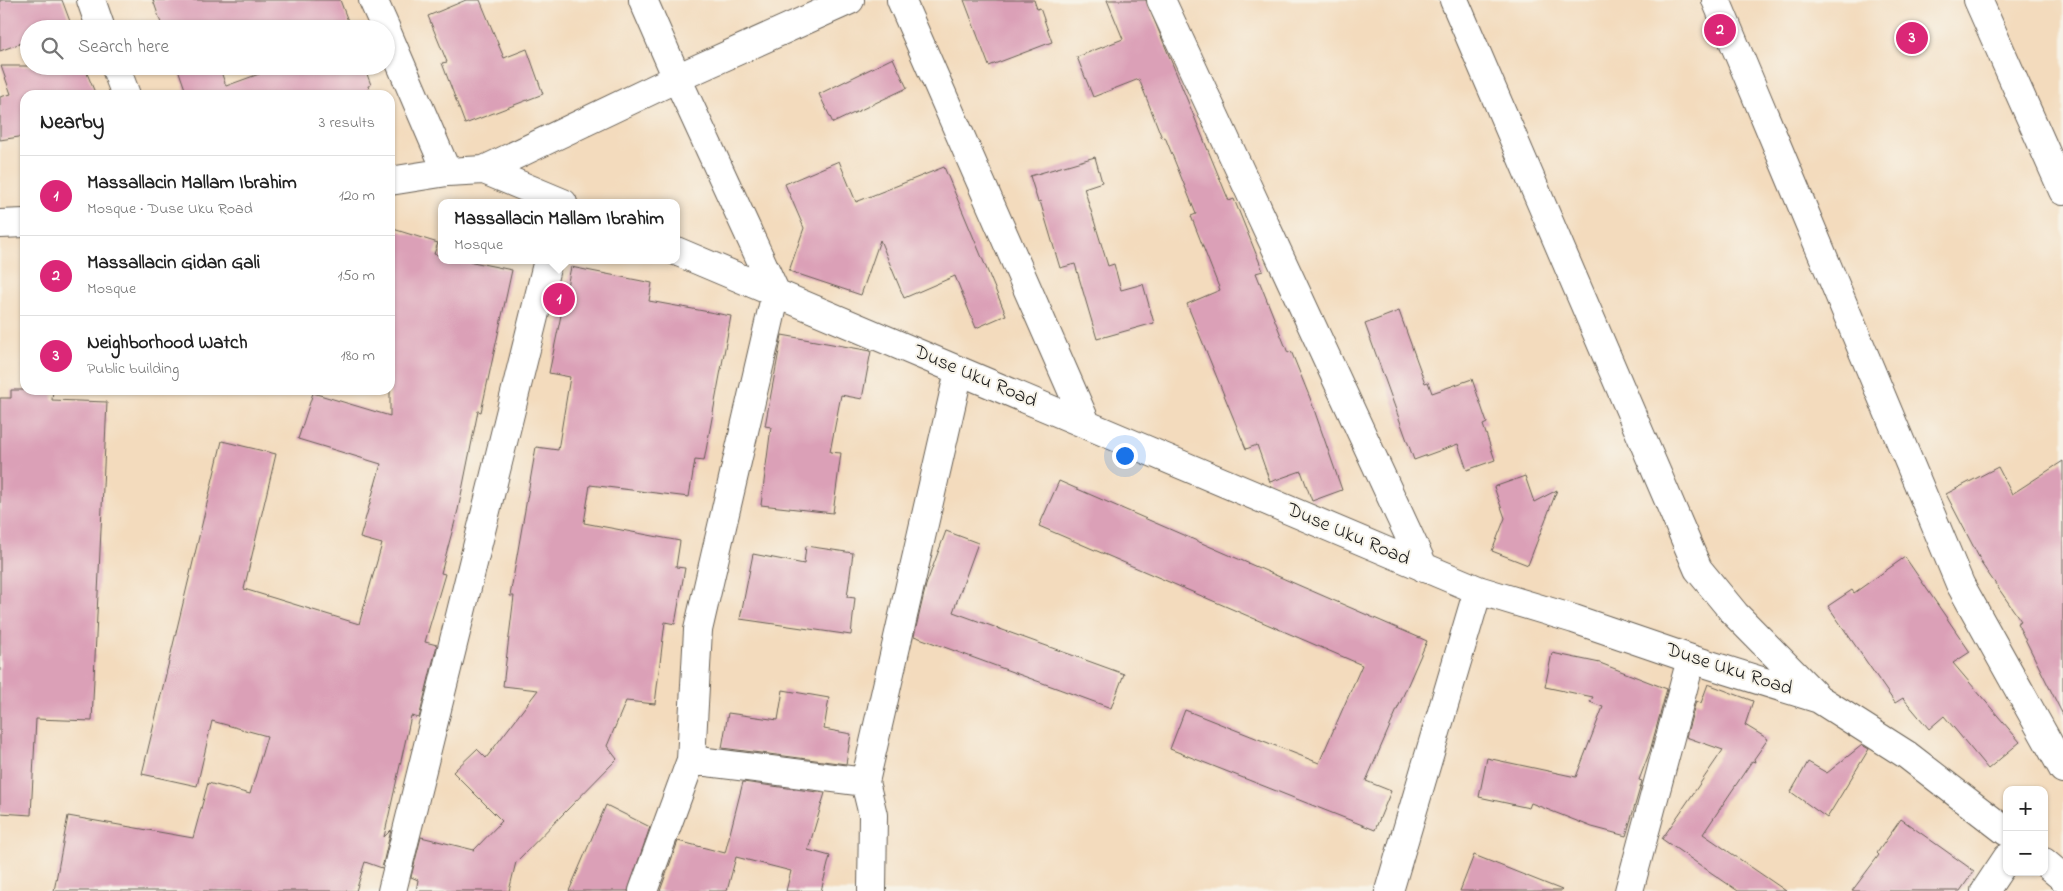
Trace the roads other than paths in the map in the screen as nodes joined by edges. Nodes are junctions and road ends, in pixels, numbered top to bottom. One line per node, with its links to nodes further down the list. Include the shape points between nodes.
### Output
1 (91, 0): 10 (street)
2 (373, 0): 11 (street)
3 (643, 0): 14 (street)
4 (850, 0): 14 (street)
5 (901, 0): 27 (street)
6 (1161, 0): 28 (street)
7 (1454, 0): 31 (street, via 1698,569 1735,614)
8 (1716, 0): 33 (street, via 1960,584)
9 (1978, 0): 19 (street)
10 (99, 20)
11 (382, 20)
12 (395, 50): 17 (street)
13 (119, 75): 15 (street)
14 (677, 78): 16 (street); 25 (street)
15 (124, 90)
16 (484, 170): 17 (street); 20 (street)
17 (447, 172): 18 (street)
18 (395, 180)
19 (2062, 189)
20 (553, 199)
21 (20, 223): 22 (street)
22 (0, 224)
23 (680, 253): 25 (street, Duse Uku Road)
24 (547, 264): 39 (street)
25 (776, 293): 26 (street, Duse Uku Road); 32 (street, via 698,630)
26 (959, 370): 27 (street, Duse Uku Road); 34 (street)
27 (1087, 425): 28 (street, Duse Uku Road)
28 (1424, 568): 29 (street, Duse Uku Road)
29 (1478, 590): 30 (street, Duse Uku Road); 42 (street)
30 (1691, 659): 31 (street, Duse Uku Road); 43 (street)
31 (1819, 699): 35 (street, Duse Uku Road, via 1906,755)
32 (691, 760): 34 (street); 40 (street)
33 (2063, 769)
34 (865, 782): 41 (street, via 873,815)
35 (2006, 831)
36 (2003, 864): 44 (street)
37 (2048, 865): 38 (street)
38 (2063, 878)
39 (392, 891)
40 (643, 891)
41 (872, 891)
42 (1389, 891)
43 (1628, 891)
44 (1985, 891)

